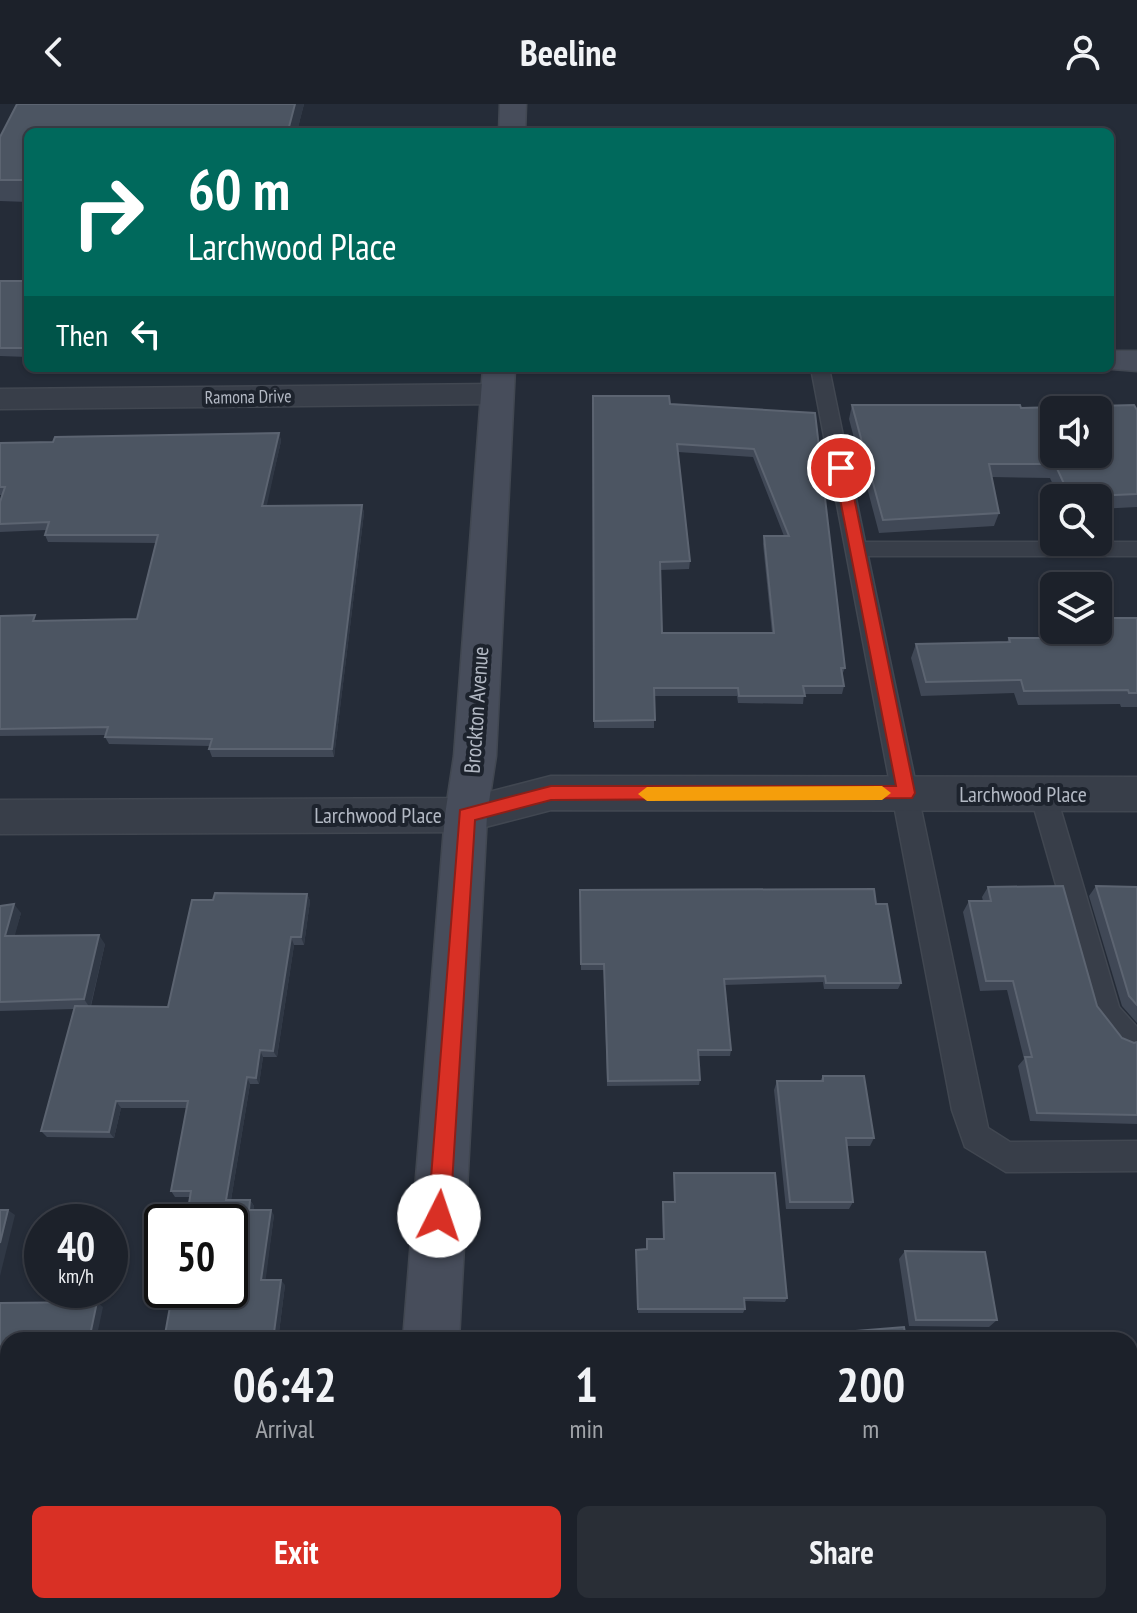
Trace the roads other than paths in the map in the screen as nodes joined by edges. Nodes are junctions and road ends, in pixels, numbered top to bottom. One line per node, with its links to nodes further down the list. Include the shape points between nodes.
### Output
1 (513, 104): 2 (main road)
2 (512, 128)
3 (1114, 361): 4 (main road)
4 (1137, 361)
5 (821, 372): 8 (lane)
6 (497, 381): 7 (street, Ramona Drive); 13 (main road, Brockton Avenue, via 475,756)
7 (0, 399)
8 (858, 549): 9 (lane); 10 (lane)
9 (1137, 549)
10 (906, 793): 11 (street, Larchwood Place); 13 (street, Larchwood Place, via 551,793); 16 (lane, via 976,1137 1006,1157)
11 (1043, 794): 12 (street, Larchwood Place); 15 (lane, via 1107,1014)
12 (1137, 794)
13 (466, 815): 14 (street, Larchwood Place); 17 (main road, Brockton Avenue)
14 (0, 817)
15 (1127, 1036)
16 (1137, 1156)
17 (432, 1332)

